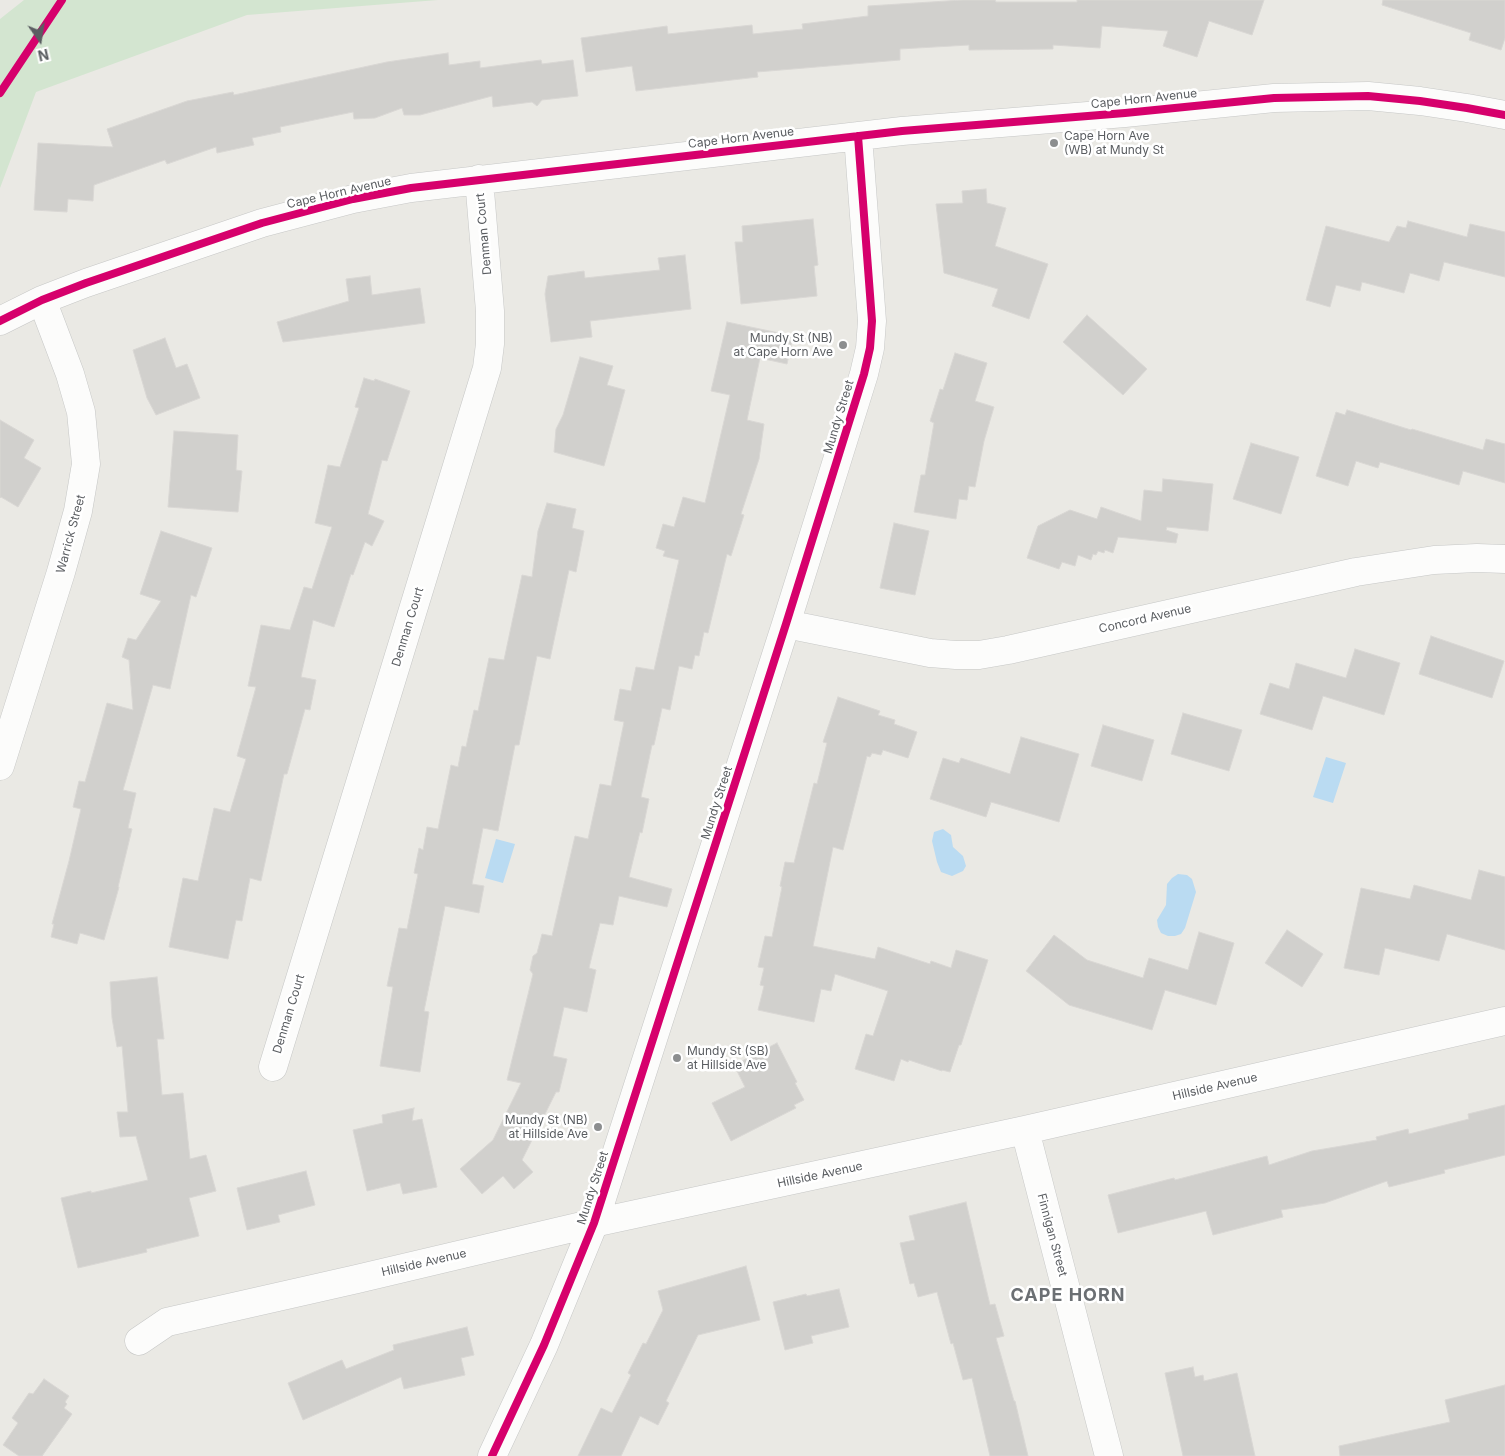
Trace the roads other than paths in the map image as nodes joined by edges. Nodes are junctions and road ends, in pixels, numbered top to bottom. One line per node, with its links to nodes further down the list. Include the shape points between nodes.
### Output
1 (1505, 115): 2 (street, Cape Horn Avenue, via 1368,96 1274,98)
2 (858, 136): 3 (street, Cape Horn Avenue); 7 (street, Mundy Street, via 871,302 870,348)
3 (479, 179): 4 (street, Cape Horn Avenue, via 353,199 300,213 206,242); 10 (street, Denman Court, via 490,311 487,368)
4 (42, 300): 5 (street, Cape Horn Avenue); 8 (street, Warrick Street, via 81,412 86,464 64,564)
5 (0, 322)
6 (1505, 559): 7 (street, Concord Avenue, via 1434,560 1356,572 979,655 930,653)
7 (786, 624): 12 (street, Mundy Street)
8 (0, 766)
9 (1505, 1022): 11 (street, Hillside Avenue)
10 (273, 1067)
11 (1025, 1130): 12 (street, Hillside Avenue); 15 (street, Finnigan Street)
12 (594, 1223): 13 (street, Hillside Avenue, via 167,1322); 14 (street, Mundy Street, via 544,1345)
13 (139, 1341)
14 (492, 1456)
15 (1109, 1456)

